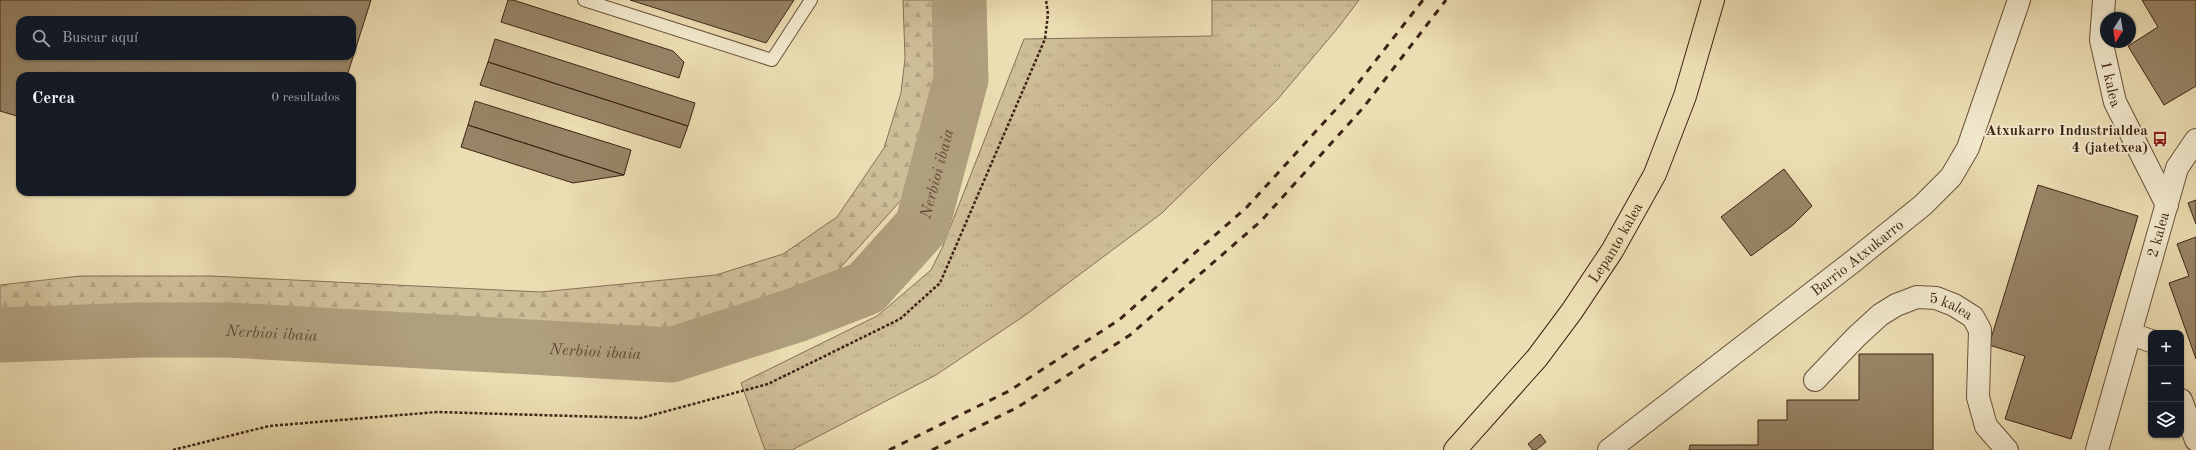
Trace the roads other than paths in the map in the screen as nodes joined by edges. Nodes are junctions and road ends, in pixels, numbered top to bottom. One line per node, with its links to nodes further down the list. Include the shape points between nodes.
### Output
1 (584, 0): 2 (lane, via 772,60)
2 (811, 0)
3 (1713, 0): 13 (main road, Lepanto kalea, via 1685,96 1655,174 1612,251 1537,358)
4 (2104, 0): 7 (street, 1 kalea, via 2101,40 2115,102)
5 (2017, 2): 14 (street, Barrio Atxukarro, via 1968,148 1950,177 1923,205 1856,259)
6 (2196, 140): 7 (street, 2 kalea, via 2177,168)
7 (2167, 205): 8 (street, 2 kalea)
8 (2131, 334): 9 (street); 16 (street, 2 kalea)
9 (2148, 340)
10 (1815, 380): 15 (street, 5 kalea, via 1880,315 1917,297 1936,298 1973,317 1980,330 1978,397 1986,426)
11 (2182, 402): 12 (street)
12 (2196, 440)
13 (1455, 450)
14 (1609, 450)
15 (2007, 450)
16 (2097, 450)

